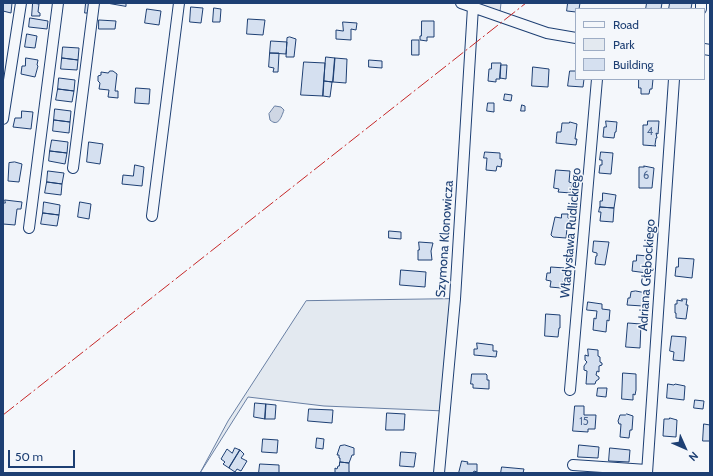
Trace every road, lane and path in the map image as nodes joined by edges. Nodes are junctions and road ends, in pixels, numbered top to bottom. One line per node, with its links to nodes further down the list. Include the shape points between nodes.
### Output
1 (21, 3): 10 (street)
2 (58, 3): 13 (street)
3 (94, 3): 11 (street)
4 (179, 3): 12 (street)
5 (461, 3): 6 (street)
6 (473, 7): 7 (street, via 547,33); 17 (street, Szymona Klonowicza, via 455,299)
7 (575, 38)
8 (597, 80): 14 (street, Władysława Rudlickiego)
9 (674, 80): 16 (street, Adriana Głębockiego)
10 (3, 119)
11 (73, 168)
12 (152, 216)
13 (29, 228)
14 (570, 390)
15 (573, 465): 16 (street)
16 (647, 472)
17 (439, 473)

